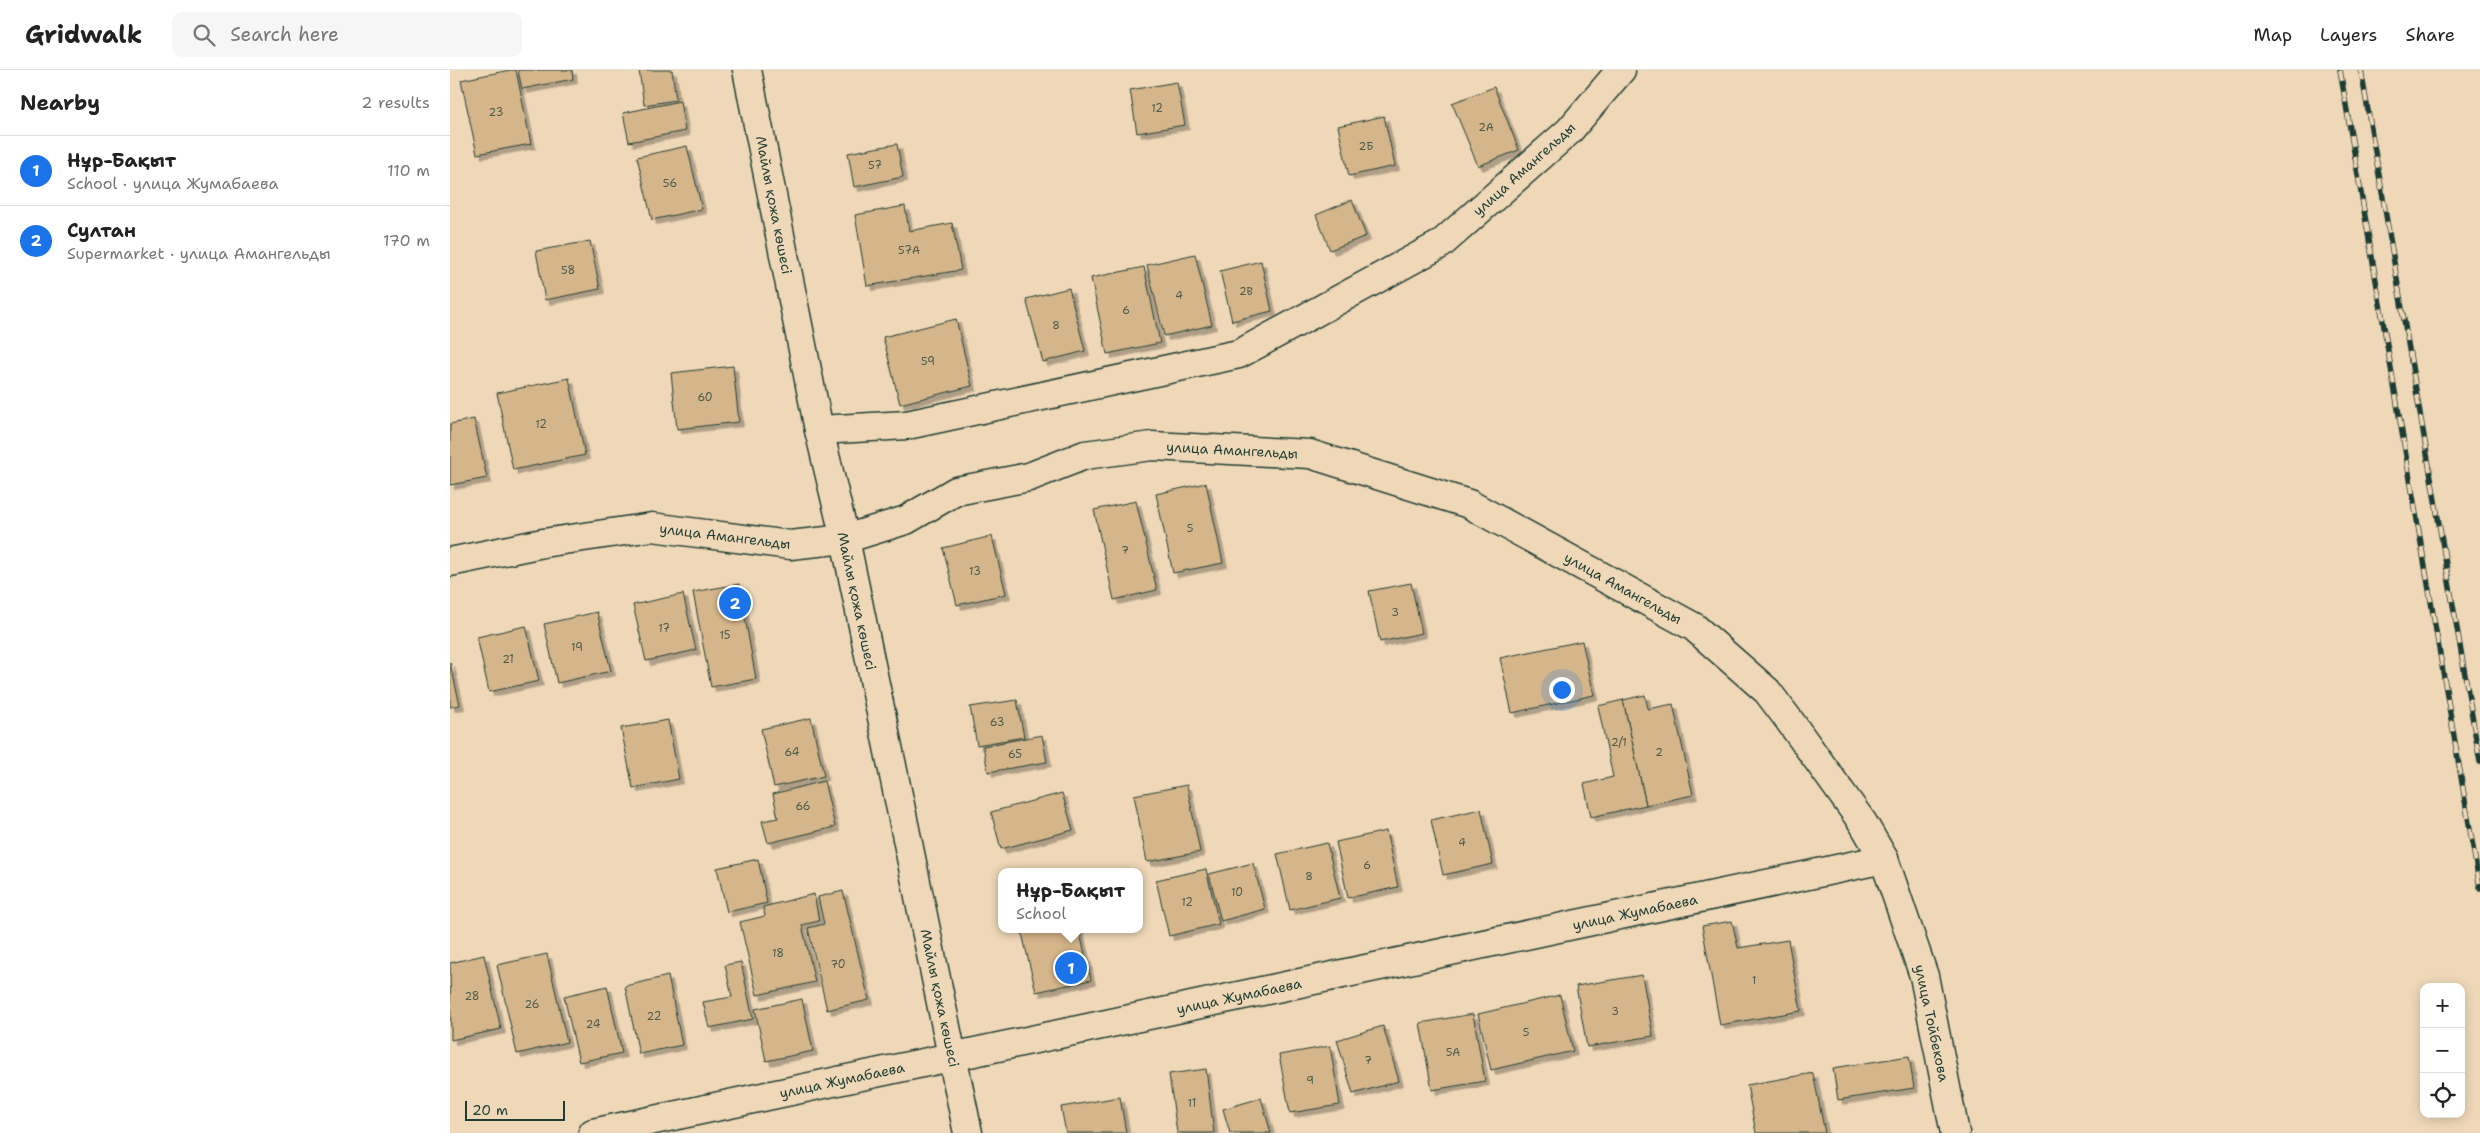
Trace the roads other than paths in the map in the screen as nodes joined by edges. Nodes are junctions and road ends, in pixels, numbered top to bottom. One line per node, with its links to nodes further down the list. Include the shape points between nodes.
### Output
1 (747, 70): 3 (street, Майлы қожа көшесі)
2 (1621, 70): 3 (street, улица Амангельды, via 1569,131 1441,244 1239,354 907,425)
3 (819, 430): 4 (street, Майлы қожа көшесі)
4 (845, 539): 5 (street, улица Амангельды, via 790,545 652,528 543,543); 6 (street, улица Амангельды, via 906,520 956,491 1029,477 1085,455 1152,446 1310,454 1469,504 1694,627 1767,691 1863,823); 7 (street, Майлы қожа көшесі)
5 (450, 562)
6 (1884, 859): 7 (street, улица Жумабаева); 10 (street, улица Тойбекова, via 1924,976)
7 (952, 1056): 8 (street, улица Жумабаева); 9 (street, Майлы қожа көшесі)
8 (593, 1133)
9 (968, 1133)
10 (1955, 1133)

